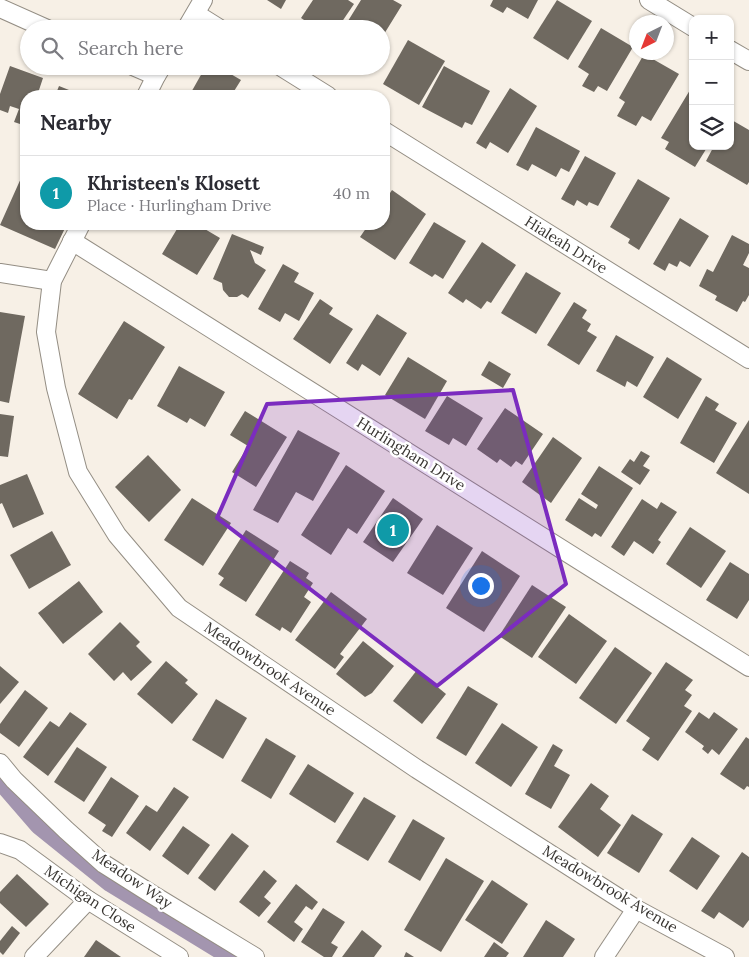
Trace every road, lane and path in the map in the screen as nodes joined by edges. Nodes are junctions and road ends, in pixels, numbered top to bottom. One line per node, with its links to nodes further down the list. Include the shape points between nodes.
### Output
1 (649, 0): 7 (street)
2 (199, 7): 5 (street); 6 (street)
3 (0, 8): 4 (street)
4 (27, 20)
5 (191, 20)
6 (211, 20)
7 (689, 25)
8 (734, 52): 9 (street)
9 (749, 61)
10 (157, 75): 12 (street)
11 (294, 75): 13 (street)
12 (149, 90)
13 (318, 90)
14 (390, 135): 19 (street, Hialeah Drive)
15 (78, 230): 16 (street, Meadowbrook Avenue)
16 (72, 241): 18 (street, Meadowbrook Avenue); 20 (street, Hurlingham Drive)
17 (0, 273): 18 (street)
18 (52, 281): 24 (street, Meadowbrook Avenue, via 46,332 56,388 78,472 117,536 179,608 417,769)
19 (749, 359)
20 (749, 667)
21 (0, 763): 27 (street, Meadow Way, via 104,864)
22 (0, 843): 23 (street, Michigan Close, via 20,850)
23 (88, 900): 25 (street); 26 (street, Michigan Close)
24 (636, 908): 28 (street); 29 (street, Meadowbrook Avenue)
25 (34, 957)
26 (179, 957)
27 (255, 957)
28 (604, 957)
29 (725, 957)

